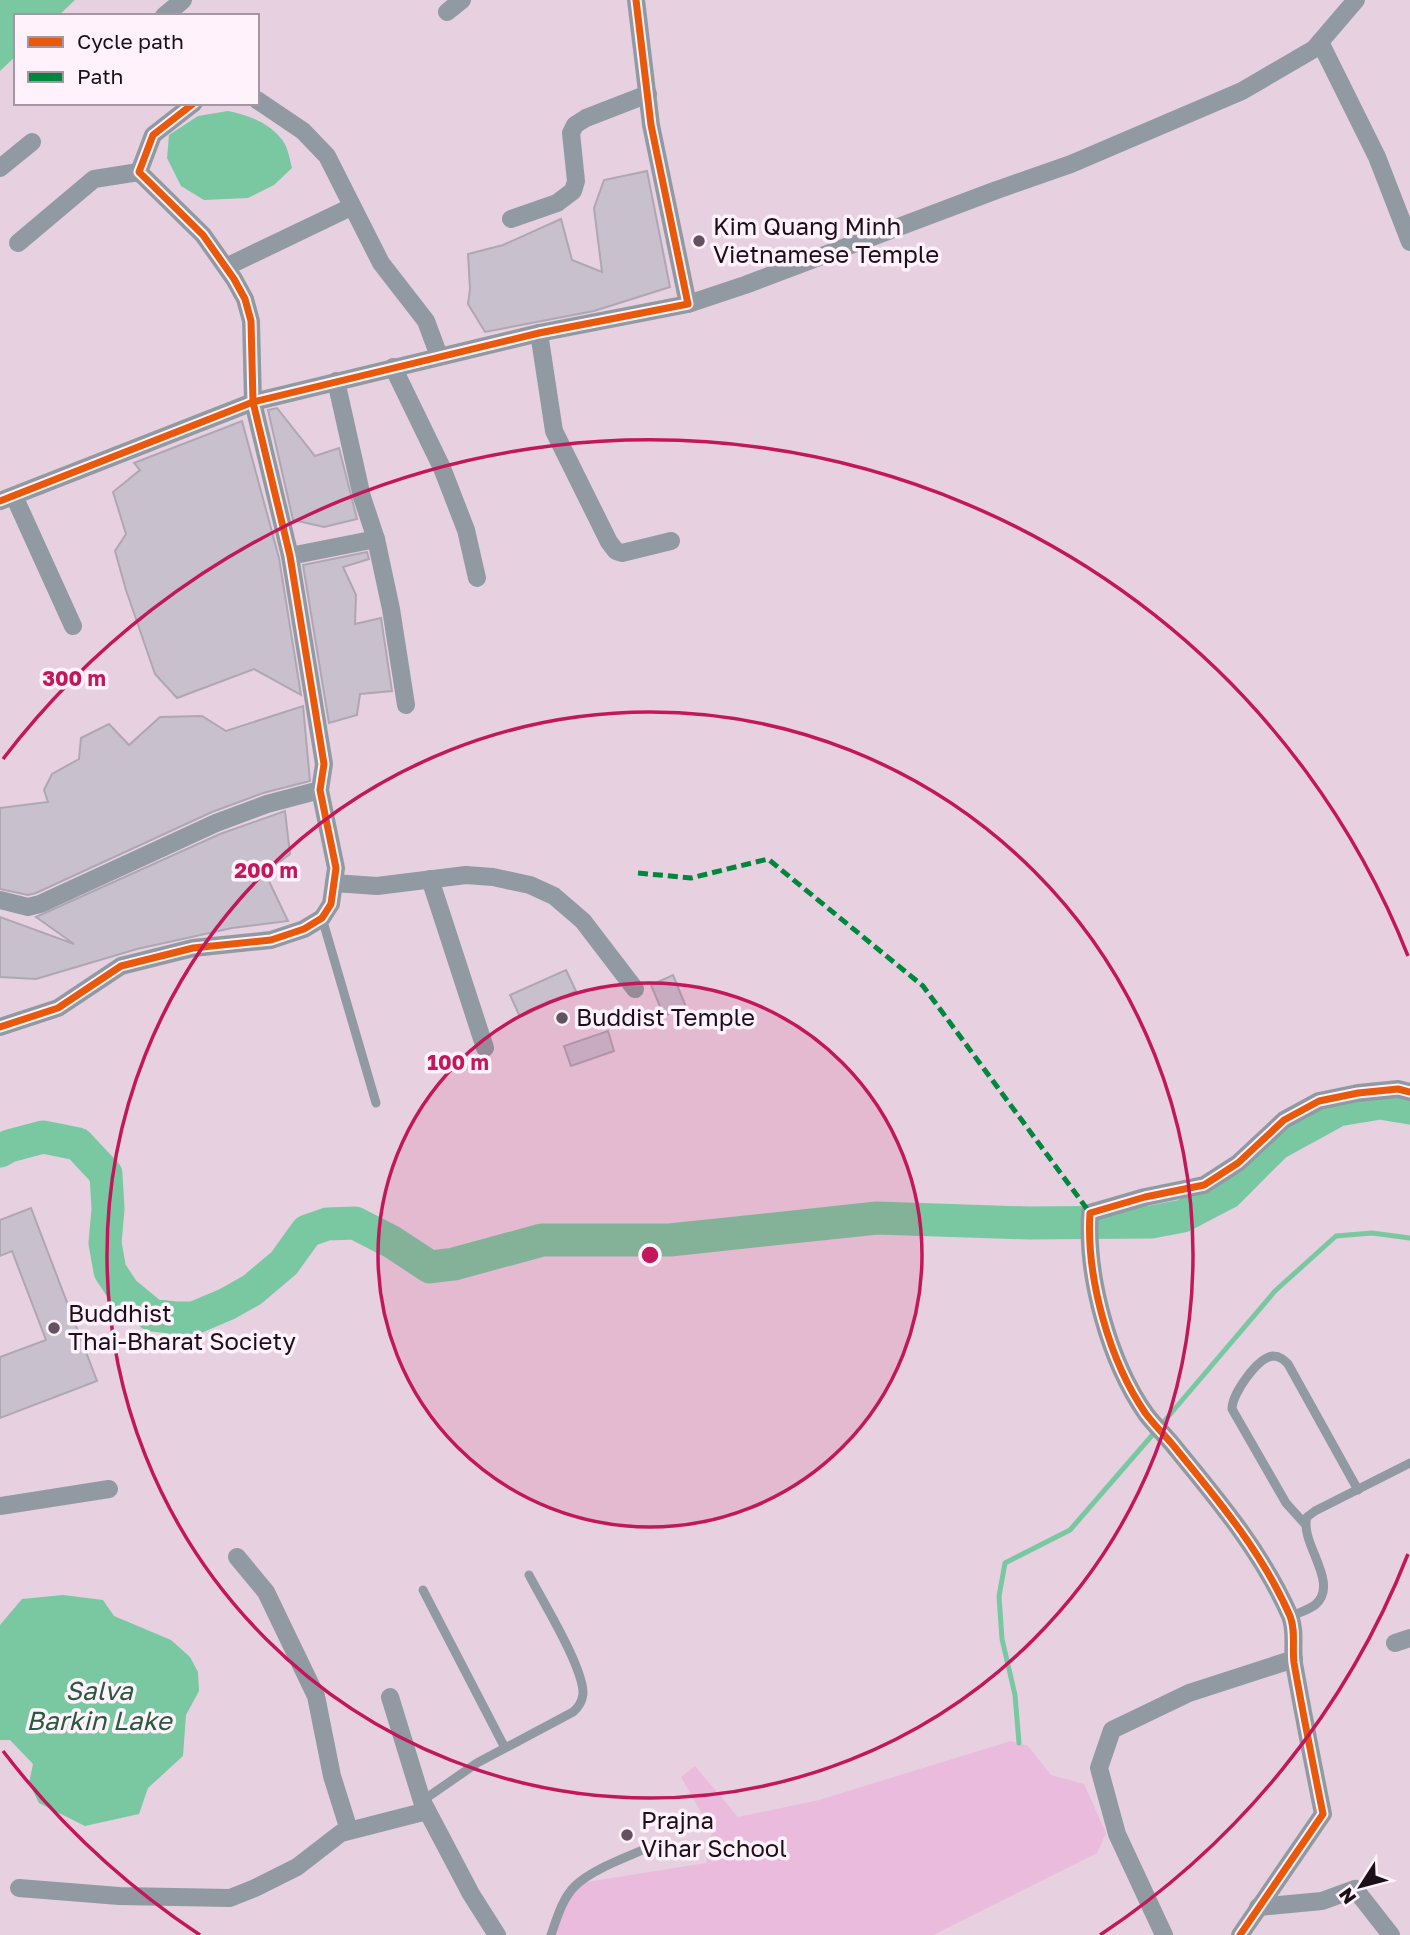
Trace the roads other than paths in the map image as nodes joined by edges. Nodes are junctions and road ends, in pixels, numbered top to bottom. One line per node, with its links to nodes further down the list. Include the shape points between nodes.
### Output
1 (183, 0): 6 (street)
2 (462, 0): 5 (street)
3 (636, 0): 8 (street)
4 (1354, 1): 7 (street)
5 (447, 12)
6 (166, 14)
7 (1320, 42): 16 (street, via 1377,158); 19 (street, via 1242,91 1071,164)
8 (648, 94): 15 (street, via 576,125 570,133 576,181 573,191 557,203); 19 (street)
9 (259, 101): 14 (street, via 315,142 327,156)
10 (191, 105): 13 (street, via 153,135)
11 (32, 142): 12 (street)
12 (0, 168)
13 (139, 172): 17 (street, via 94,179); 18 (street, via 203,235)
14 (351, 206): 18 (street); 21 (street, via 380,263 426,321)
15 (512, 219)
16 (1410, 242)
17 (18, 243)
18 (226, 267): 24 (street, via 251,321)
19 (688, 304): 20 (street)
20 (539, 333): 21 (street); 27 (street, via 554,431 610,542 622,553)
21 (439, 356): 22 (street)
22 (393, 367): 23 (street); 29 (street, via 442,468 466,530)
23 (336, 381): 24 (street); 26 (street)
24 (253, 402): 25 (street); 28 (street)
25 (7, 498): 30 (street)
26 (376, 539): 28 (street); 31 (street)
27 (671, 541)
28 (290, 556): 32 (street, via 324,764)
29 (477, 578)
30 (73, 626)
31 (407, 705)
32 (320, 790): 34 (street, via 336,868); 35 (street, via 216,823 40,904 27,907)
33 (430, 879): 34 (street, via 377,886); 37 (street, via 493,877 554,896 583,921); 39 (street)
34 (334, 883): 36 (street, via 331,904)
35 (0, 900)
36 (322, 918): 38 (street, via 271,940 192,948 121,967 58,1008); 41 (lane)
37 (635, 989)
38 (0, 1027)
39 (485, 1048)
40 (1410, 1092): 50 (street, via 1398,1089 1319,1101 1284,1120 1238,1163 1204,1185 1090,1213 1092,1271 1116,1360 1147,1415 1242,1534)
41 (376, 1103)
42 (1410, 1463): 44 (lane)
43 (109, 1489): 45 (street)
44 (1358, 1490): 46 (lane, via 1315,1511); 46 (lane, via 1288,1364 1271,1356 1261,1361 1235,1394 1232,1409 1286,1503)
45 (0, 1506)
46 (1305, 1524): 50 (lane, via 1324,1586 1314,1605)
47 (237, 1558): 55 (street, via 266,1591 316,1696 332,1776)
48 (529, 1575): 53 (lane, via 573,1660 583,1694 573,1712)
49 (423, 1590): 53 (lane)
50 (1290, 1617): 51 (street)
51 (1293, 1659): 58 (street, via 1322,1814); 61 (street, via 1189,1693 1112,1730 1099,1768 1116,1834)
52 (390, 1696): 54 (street)
53 (505, 1748): 54 (lane, via 477,1763)
54 (425, 1806): 55 (street); 59 (street)
55 (349, 1830): 57 (street, via 297,1867 230,1898)
56 (654, 1845): 60 (lane, via 575,1885)
57 (19, 1888)
58 (1258, 1907): 62 (street); 63 (street, via 1322,1901 1355,1889)
59 (497, 1935)
60 (551, 1935)
61 (1164, 1935)
62 (1240, 1935)
63 (1391, 1935)

